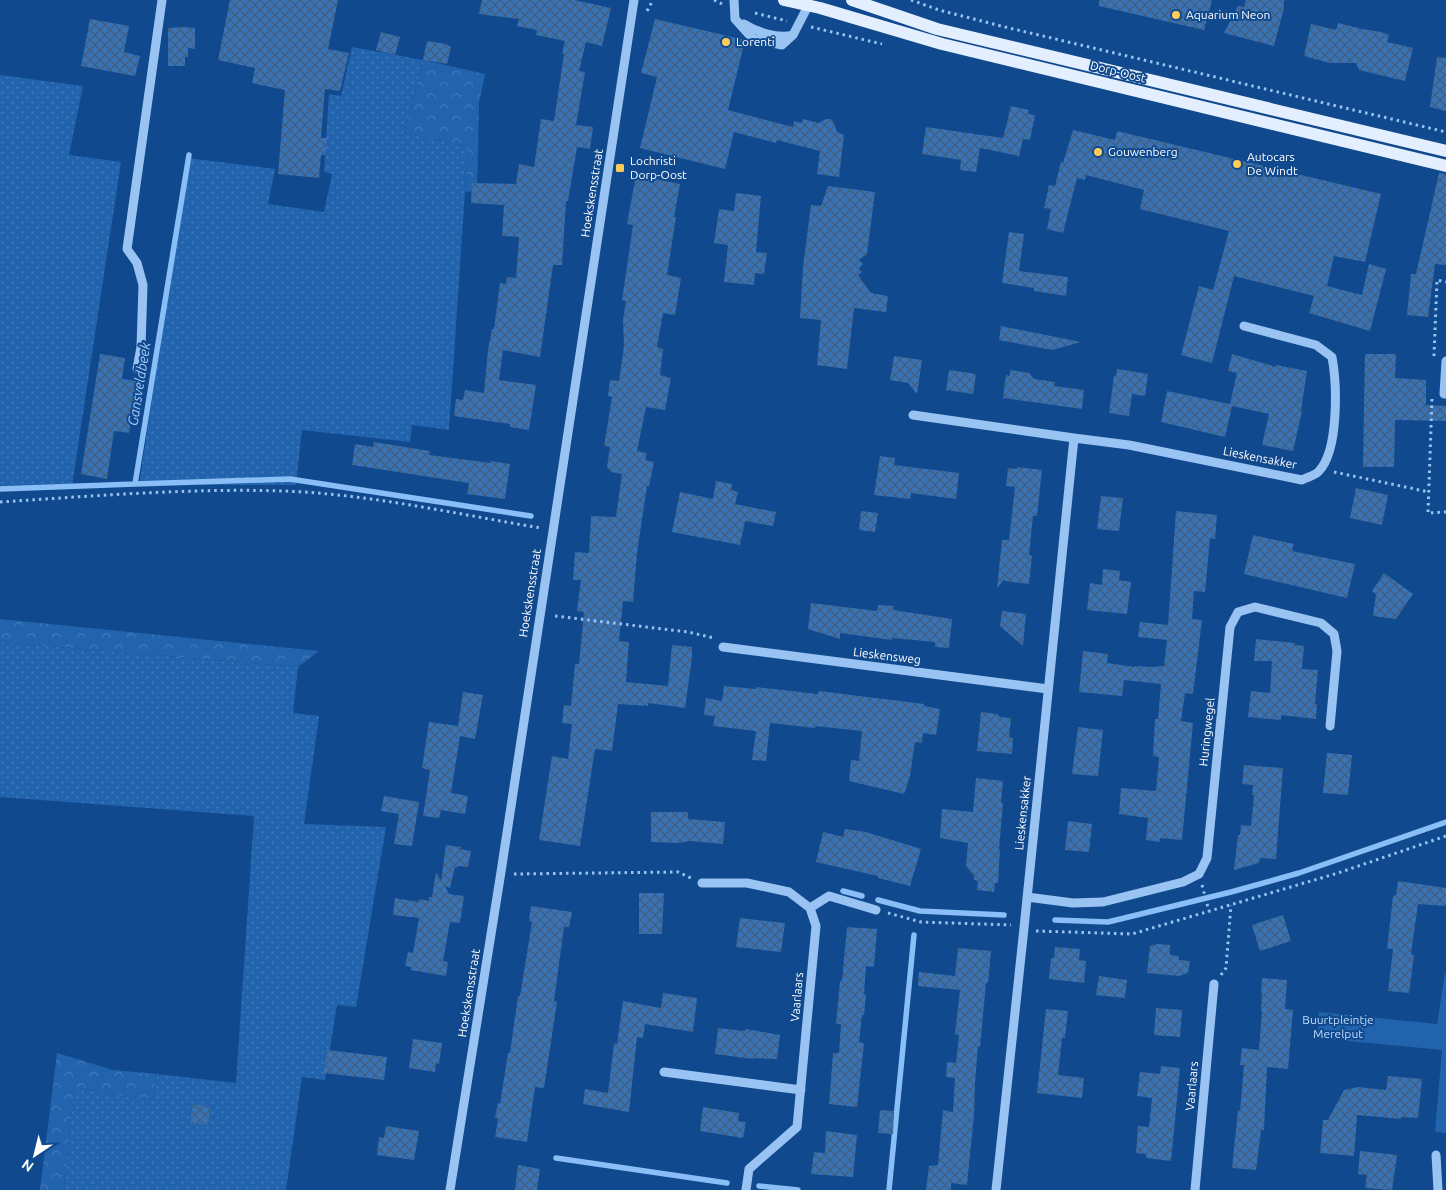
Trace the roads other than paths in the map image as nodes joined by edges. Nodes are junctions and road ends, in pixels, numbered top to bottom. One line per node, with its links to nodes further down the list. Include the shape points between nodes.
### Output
1 (162, 0): 11 (street, via 127,249 136,263 143,285 142,347)
2 (634, 0): 26 (street, Hoekskensstraat)
3 (734, 0): 6 (street, via 735,19 753,39 782,45)
4 (784, 0): 6 (main road, Dorp-Oost)
5 (852, 0): 7 (main road, Dorp-Oost, via 937,30)
6 (817, 5): 8 (main road, Dorp-Oost, via 942,44)
7 (1446, 151)
8 (1446, 166)
9 (1244, 326): 14 (street, Lieskensakker, via 1316,346 1332,357 1336,375 1334,431 1318,473 1302,480 1129,445)
10 (1446, 361): 12 (street)
11 (137, 369)
12 (1446, 394)
13 (913, 415): 14 (street, Lieskensakker)
14 (1074, 438): 16 (street, Lieskensakker)
15 (723, 647): 16 (street, Lieskensweg)
16 (1048, 689): 19 (street, Lieskensakker)
17 (1330, 726): 19 (street, Huringwegel, via 1337,651 1334,634 1321,622 1254,607 1238,612 1230,627 1207,858 1199,874 1183,882 1103,902 1073,903)
18 (702, 883): 20 (street, via 747,884 789,892)
19 (1028, 897): 28 (street, Lieskensakker)
20 (810, 908): 21 (street, via 829,896); 24 (street, Vaarlaars, via 816,926)
21 (876, 910)
22 (1214, 984): 29 (street, Vaarlaars)
23 (664, 1072): 24 (street)
24 (801, 1090): 27 (street, Vaarlaars, via 797,1127 749,1168)
25 (1436, 1155): 30 (street)
26 (450, 1190)
27 (746, 1190)
28 (996, 1190)
29 (1195, 1190)
30 (1438, 1190)

